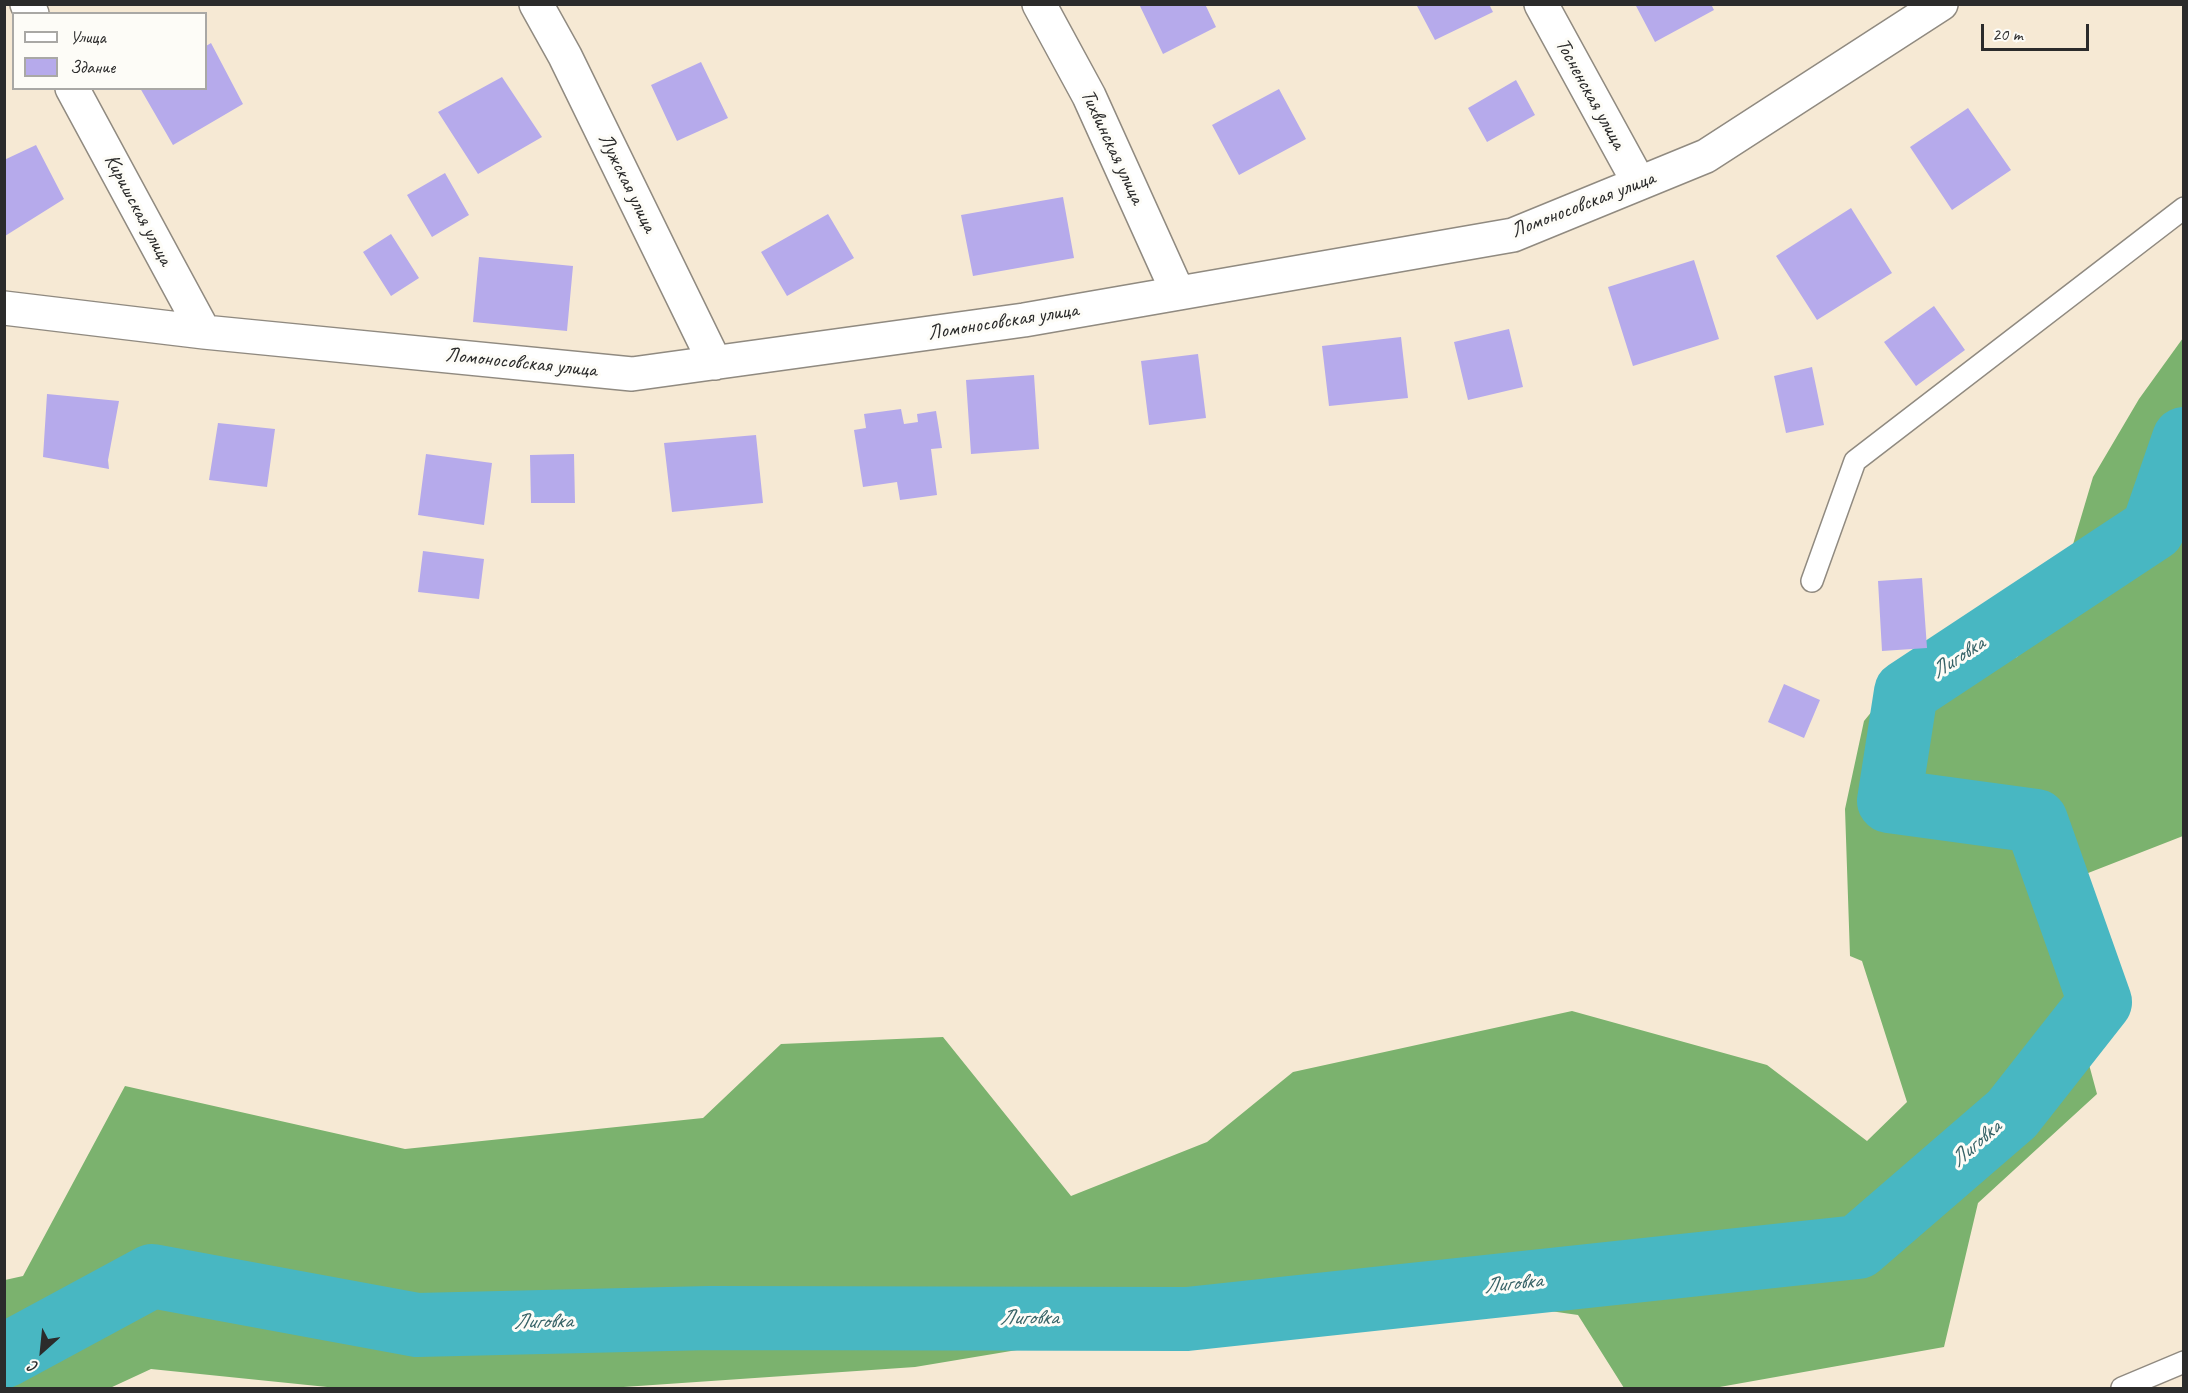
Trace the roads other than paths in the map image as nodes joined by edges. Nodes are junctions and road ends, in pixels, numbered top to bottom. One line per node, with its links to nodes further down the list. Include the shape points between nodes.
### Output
1 (536, 4): 11 (street, Лужская улица)
2 (1039, 4): 8 (street, Тихвинская улица, via 1089,96)
3 (1541, 4): 6 (street, Тосненская улица)
4 (1941, 4): 6 (street, Ломоносовская улица, via 1706,156)
5 (73, 90): 10 (street, Киришская улица)
6 (1639, 183): 8 (street, Ломоносовская улица, via 1513,235)
7 (2184, 208): 12 (lane, via 1855,461)
8 (1178, 293): 11 (street, Ломоносовская улица, via 1024,320)
9 (4, 308): 10 (street, Ломоносовская улица)
10 (204, 332): 11 (street, Ломоносовская улица, via 632,374)
11 (715, 363)
12 (1812, 581)
13 (2184, 1362): 14 (lane)
14 (2122, 1389)

